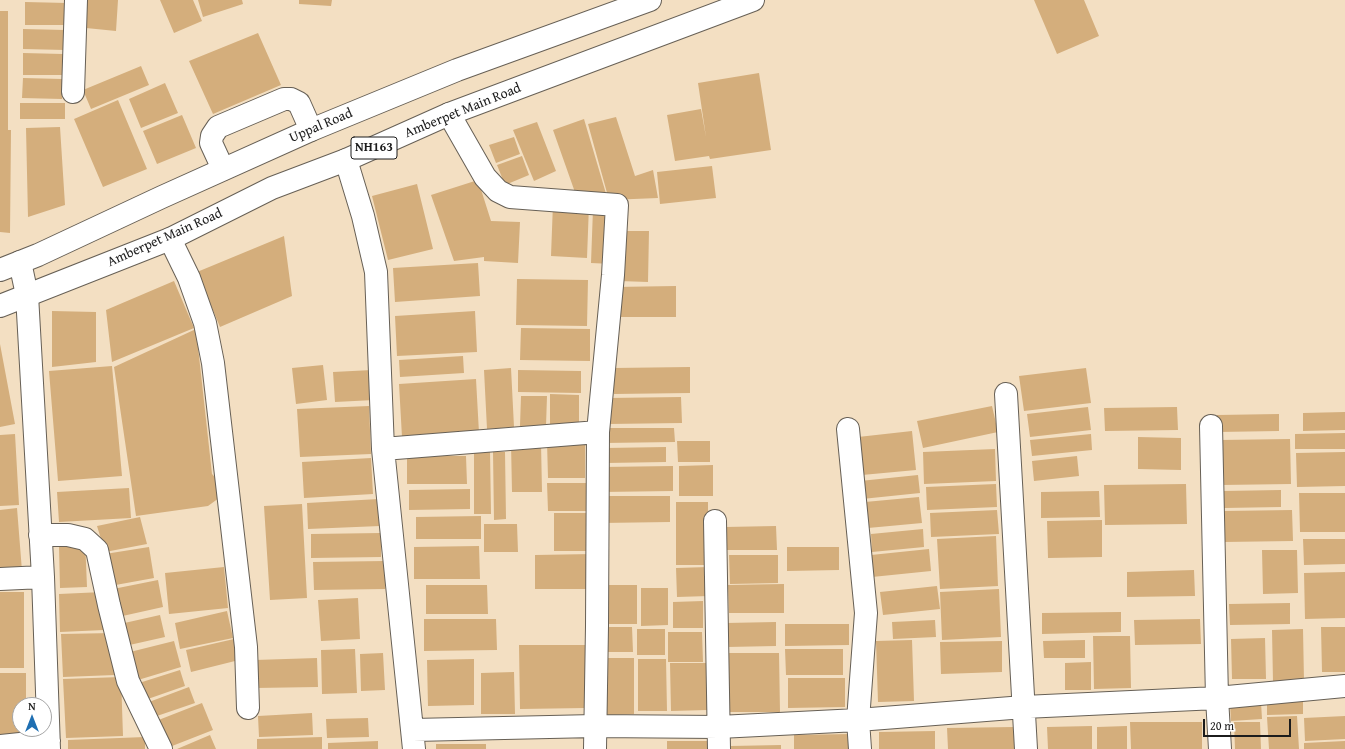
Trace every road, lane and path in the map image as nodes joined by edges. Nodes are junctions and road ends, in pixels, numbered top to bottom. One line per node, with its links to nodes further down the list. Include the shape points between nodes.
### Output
1 (76, 0): 4 (main road)
2 (650, 0): 6 (main road, Uppal Road, via 457,70)
3 (753, 0): 5 (main road, Amberpet Main Road / NH163)
4 (73, 92)
5 (449, 114): 7 (main road, Amberpet Main Road / NH163); 17 (main road, via 485,178 498,191 510,197 617,205)
6 (311, 130): 8 (main road, Uppal Road); 8 (main road, via 299,103 291,98 284,98 218,127 211,143)
7 (346, 160): 9 (main road, Amberpet Main Road / NH163, via 272,188); 18 (main road, via 376,272)
8 (223, 169): 10 (main road, Uppal Road)
9 (170, 239): 12 (main road, Amberpet Main Road / NH163); 26 (main road, via 189,278 206,323 213,363 246,647)
10 (20, 262): 11 (main road, Uppal Road); 12 (main road)
11 (0, 270)
12 (27, 296): 13 (main road, Amberpet Main Road / NH163); 20 (main road)
13 (0, 306)
14 (1006, 394): 25 (main road)
15 (1211, 426): 24 (main road)
16 (848, 428): 27 (main road, via 866,613)
17 (598, 432): 18 (main road); 28 (main road)
18 (383, 450): 30 (main road)
19 (715, 521): 29 (main road)
20 (40, 535): 21 (main road); 33 (main road, via 68,535 85,539 97,550 128,681)
21 (43, 577): 22 (main road); 31 (main road)
22 (0, 578)
23 (1345, 686): 24 (main road)
24 (1217, 698): 25 (main road); 38 (main road)
25 (1024, 707): 27 (main road); 37 (main road)
26 (248, 708)
27 (858, 720): 29 (main road); 36 (main road)
28 (595, 726): 29 (main road); 30 (main road); 34 (main road)
29 (719, 727): 35 (main road)
30 (414, 739)
31 (49, 745): 32 (main road)
32 (0, 746)
33 (161, 749)
34 (594, 749)
35 (719, 749)
36 (860, 749)
37 (1026, 749)
38 (1220, 749)

